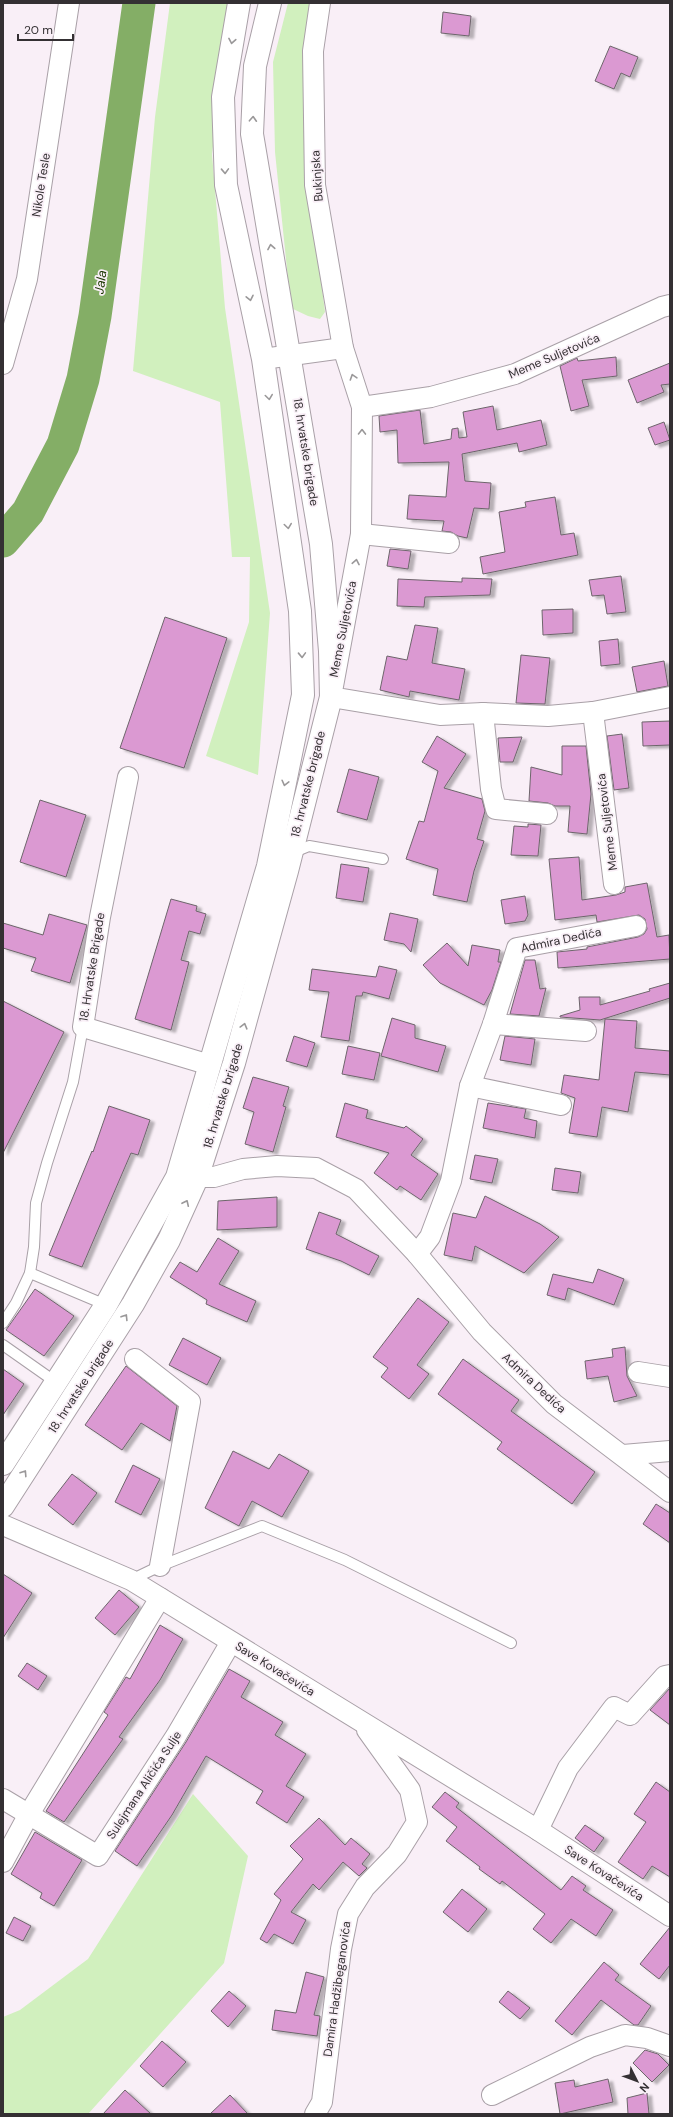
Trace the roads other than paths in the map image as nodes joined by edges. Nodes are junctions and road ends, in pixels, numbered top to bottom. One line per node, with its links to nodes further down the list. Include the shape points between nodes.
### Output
1 (69, 3): 9 (street, Nikole Tesle, via 27,279)
2 (239, 3): 8 (main road, 18. hrvatske brigade, one-way to 8, via 223,97 226,185)
3 (270, 3): 7 (main road, 18. hrvatske brigade, one-way to 3, via 252,134 255,66)
4 (320, 3): 6 (street, Bukinjska, via 313,51 315,185)
5 (670, 305): 10 (street, Meme Suljetovića, via 515,374 431,397)
6 (343, 348): 7 (street); 10 (street, Meme Suljetovića, one-way to 6)
7 (290, 355): 8 (street); 13 (main road, 18. hrvatske brigade, via 321,544 330,651)
8 (263, 359): 26 (main road, 18. hrvatske brigade, one-way to 26, via 300,611 303,695 268,866)
9 (3, 364)
10 (362, 407): 11 (street, Meme Suljetovića, one-way to 10)
11 (361, 534): 12 (street); 13 (street, Meme Suljetovića, one-way to 11)
12 (449, 543)
13 (330, 697): 16 (street, via 440,715); 19 (main road, 18. hrvatske brigade)
14 (670, 697): 15 (street)
15 (593, 712): 16 (street, via 548,716); 21 (street, Meme Suljetovića)
16 (483, 713): 18 (street, via 491,789 496,809)
17 (128, 777): 24 (street, 18. Hrvatske Brigade, via 100,917)
18 (547, 814)
19 (290, 854): 20 (lane, via 308,846); 29 (main road, 18. hrvatske brigade, one-way to 19, via 234,1063)
20 (384, 859)
21 (614, 884)
22 (636, 926): 23 (street, Admira Dedića, via 517,948)
23 (493, 1024): 25 (street); 27 (street, Admira Dedića)
24 (83, 1027): 26 (street, 18. Hrvatske Brigade); 31 (lane, via 73,1082 36,1203)
25 (586, 1031)
26 (210, 1065): 29 (main road, 18. hrvatske brigade)
27 (470, 1086): 28 (street); 30 (street, Admira Dedića, via 451,1181 430,1237)
28 (561, 1105)
29 (187, 1178): 30 (street, Admira Dedića, via 214,1177 243,1169 277,1166 316,1168 356,1189); 32 (main road, 18. hrvatske brigade, via 144,1239); 43 (main road, 18. hrvatske brigade, one-way to 29, via 133,1304 168,1240)
30 (417, 1254): 40 (street, Admira Dedića, via 482,1332 554,1404)
31 (30, 1273): 32 (lane); 33 (lane)
32 (106, 1305): 38 (main road, 18. hrvatske brigade)
33 (3, 1323)
34 (3, 1346): 38 (lane)
35 (135, 1360): 45 (street, via 190,1402)
36 (638, 1372): 37 (street)
37 (670, 1377)
38 (57, 1383): 41 (main road, 18. hrvatske brigade)
39 (670, 1451): 40 (street)
40 (623, 1455): 42 (street, Admira Dedića)
41 (3, 1464)
42 (670, 1492)
43 (3, 1506)
44 (3, 1525): 46 (street, Save Kovačevića)
45 (160, 1566): 46 (lane); 49 (lane, via 262,1526 345,1560)
46 (131, 1580): 47 (street, Save Kovačevića)
47 (160, 1598): 48 (street, Save Kovačevića); 53 (street)
48 (231, 1642): 51 (street, Save Kovačevića); 53 (street, Sulejmana Aličića Sulje, via 176,1736 98,1856)
49 (511, 1643)
50 (670, 1675): 54 (street, via 665,1676 630,1715 614,1707 568,1768)
51 (362, 1723): 54 (street, Save Kovačevića); 59 (street, Damira Hadžibeganovića, via 410,1790 417,1822 397,1854 365,1887 348,1914 341,1948)
52 (3, 1799): 53 (street)
53 (29, 1814): 55 (street)
54 (538, 1830): 56 (street, Save Kovačevića)
55 (3, 1862)
56 (670, 1916)
57 (670, 2046): 58 (street, via 647,2038 626,2035 590,2047)
58 (492, 2095)
59 (320, 2110)

